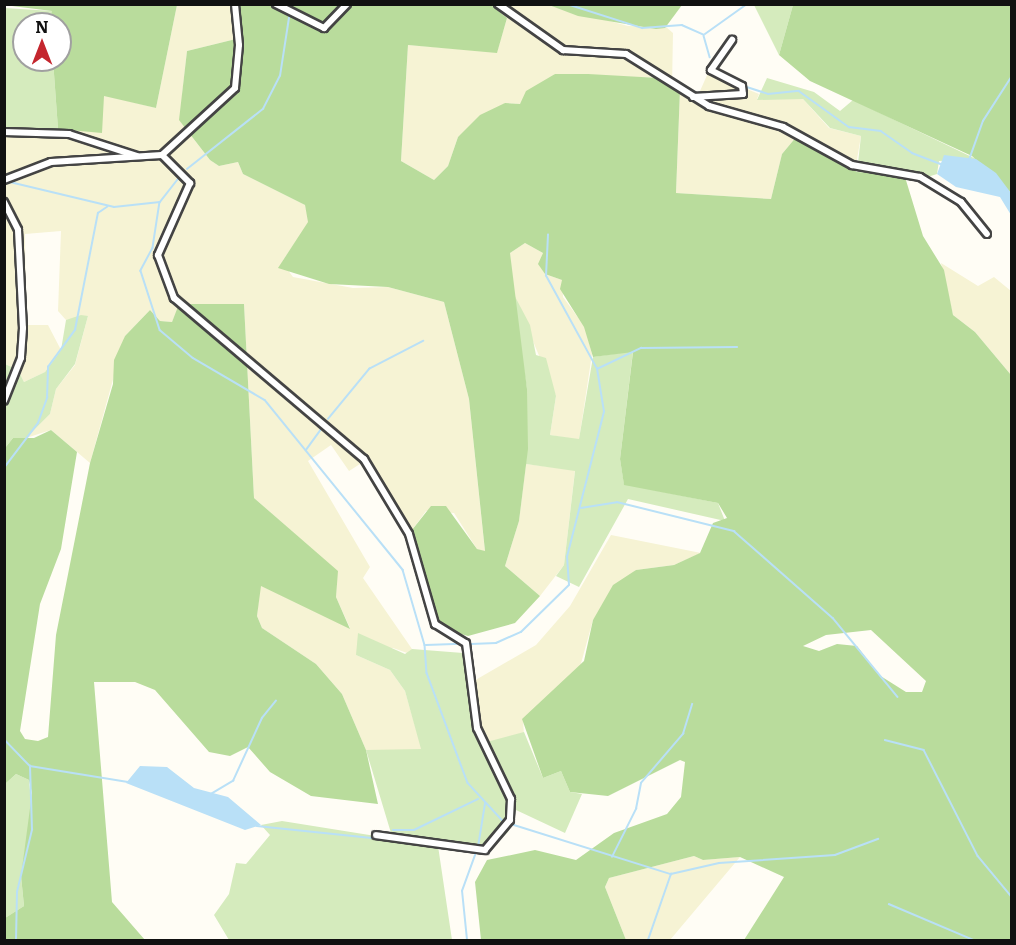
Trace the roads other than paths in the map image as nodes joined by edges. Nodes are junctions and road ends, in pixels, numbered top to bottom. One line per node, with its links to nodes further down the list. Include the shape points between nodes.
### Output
1 (235, 4): 8 (street, via 239,45 235,88)
2 (276, 4): 3 (street, via 324,28)
3 (347, 4)
4 (498, 4): 6 (street, via 556,47 626,54)
5 (732, 40): 6 (street, via 711,70 742,86 743,94)
6 (692, 97): 12 (street, via 721,111 783,127 852,165 920,177 961,202)
7 (4, 132): 9 (street, via 69,134)
8 (162, 155): 9 (street); 14 (street, via 190,183 158,255 174,298 364,459 409,534 435,624 466,643 477,728 511,799 510,820 485,850)
9 (138, 157): 10 (street, via 51,162)
10 (4, 180)
11 (4, 202): 13 (street, via 19,238 23,340)
12 (987, 234)
13 (4, 401)
14 (376, 835)

